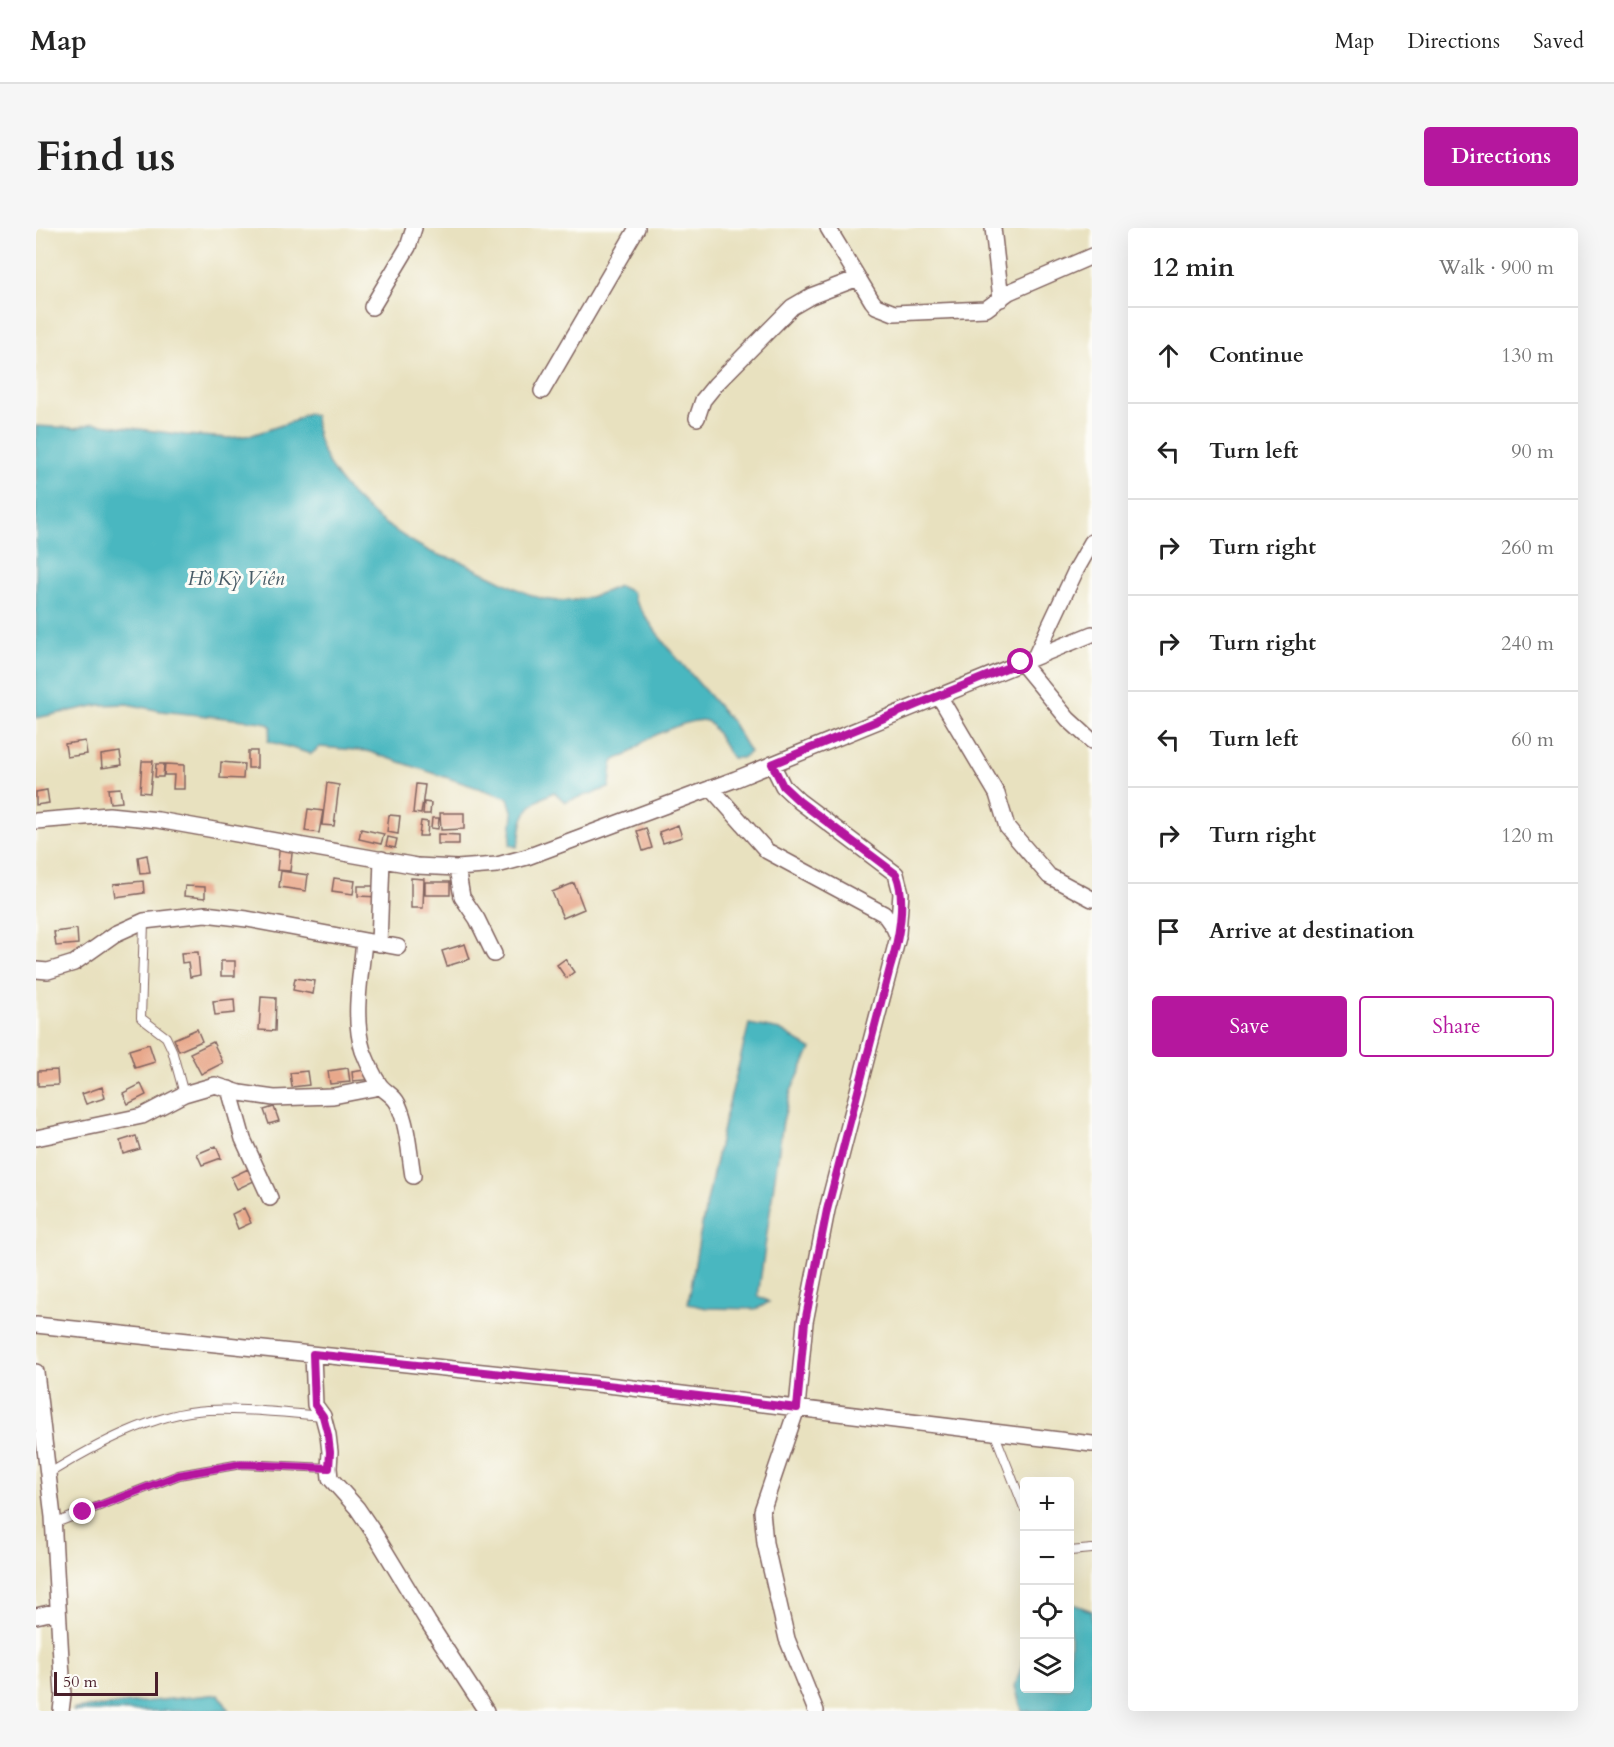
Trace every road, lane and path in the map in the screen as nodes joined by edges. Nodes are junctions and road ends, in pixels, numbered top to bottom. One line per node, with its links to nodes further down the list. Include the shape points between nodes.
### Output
1 (414, 228): 8 (street, via 408,247)
2 (637, 228): 9 (street)
3 (828, 228): 6 (street)
4 (993, 228): 7 (street)
5 (1092, 256): 7 (street)
6 (858, 278): 7 (street, via 876,306 894,313 986,309); 10 (street, via 792,307 716,384)
7 (1001, 298)
8 (372, 307)
9 (542, 391)
10 (697, 418)
11 (1092, 542): 13 (street)
12 (1092, 634): 13 (street)
13 (1036, 655): 14 (street)
14 (1021, 662): 15 (street); 16 (street, via 1068,719)
15 (939, 696): 17 (street); 22 (street, via 997,794 1007,827 1049,876)
16 (1092, 741)
17 (772, 764): 18 (street); 24 (street, via 783,786 799,801 896,874 901,893)
18 (711, 788): 21 (street, via 527,857 497,865); 24 (street, via 767,851 884,914)
19 (36, 821): 20 (street, via 109,815 158,820)
20 (382, 859): 21 (street); 25 (street)
21 (457, 868): 27 (street, via 462,897)
22 (1092, 899)
23 (144, 921): 25 (street, via 205,914); 28 (street, via 115,934 74,963 48,971); 31 (lane, via 141,1018 166,1037)
24 (898, 937): 38 (street, via 827,1210 805,1322)
25 (372, 942): 26 (street); 29 (street, via 359,1000 359,1034)
26 (398, 947)
27 (494, 954)
28 (36, 970)
29 (380, 1087): 30 (street, via 333,1096 274,1098); 33 (street, via 398,1104)
30 (229, 1089): 31 (street, via 215,1084); 34 (street, via 243,1139)
31 (184, 1094): 32 (street, via 142,1116)
32 (36, 1138)
33 (413, 1176)
34 (270, 1198)
35 (36, 1325): 36 (street)
36 (313, 1354): 38 (street); 39 (street, via 315,1405)
37 (36, 1372): 43 (street)
38 (797, 1408): 40 (street); 52 (street, via 762,1511 765,1543 787,1639)
39 (323, 1416): 42 (street); 43 (lane, via 208,1410 175,1415 88,1449)
40 (994, 1432): 41 (street); 44 (lane)
41 (1092, 1444)
42 (329, 1468): 45 (lane, via 241,1464 179,1475); 51 (street, via 330,1478 374,1533)
43 (48, 1474): 45 (street)
44 (1020, 1498)
45 (53, 1524): 48 (street)
46 (1092, 1549): 47 (lane)
47 (1074, 1551)
48 (58, 1611): 49 (street); 50 (street)
49 (36, 1616)
50 (61, 1711)
51 (486, 1711)
52 (816, 1711)

